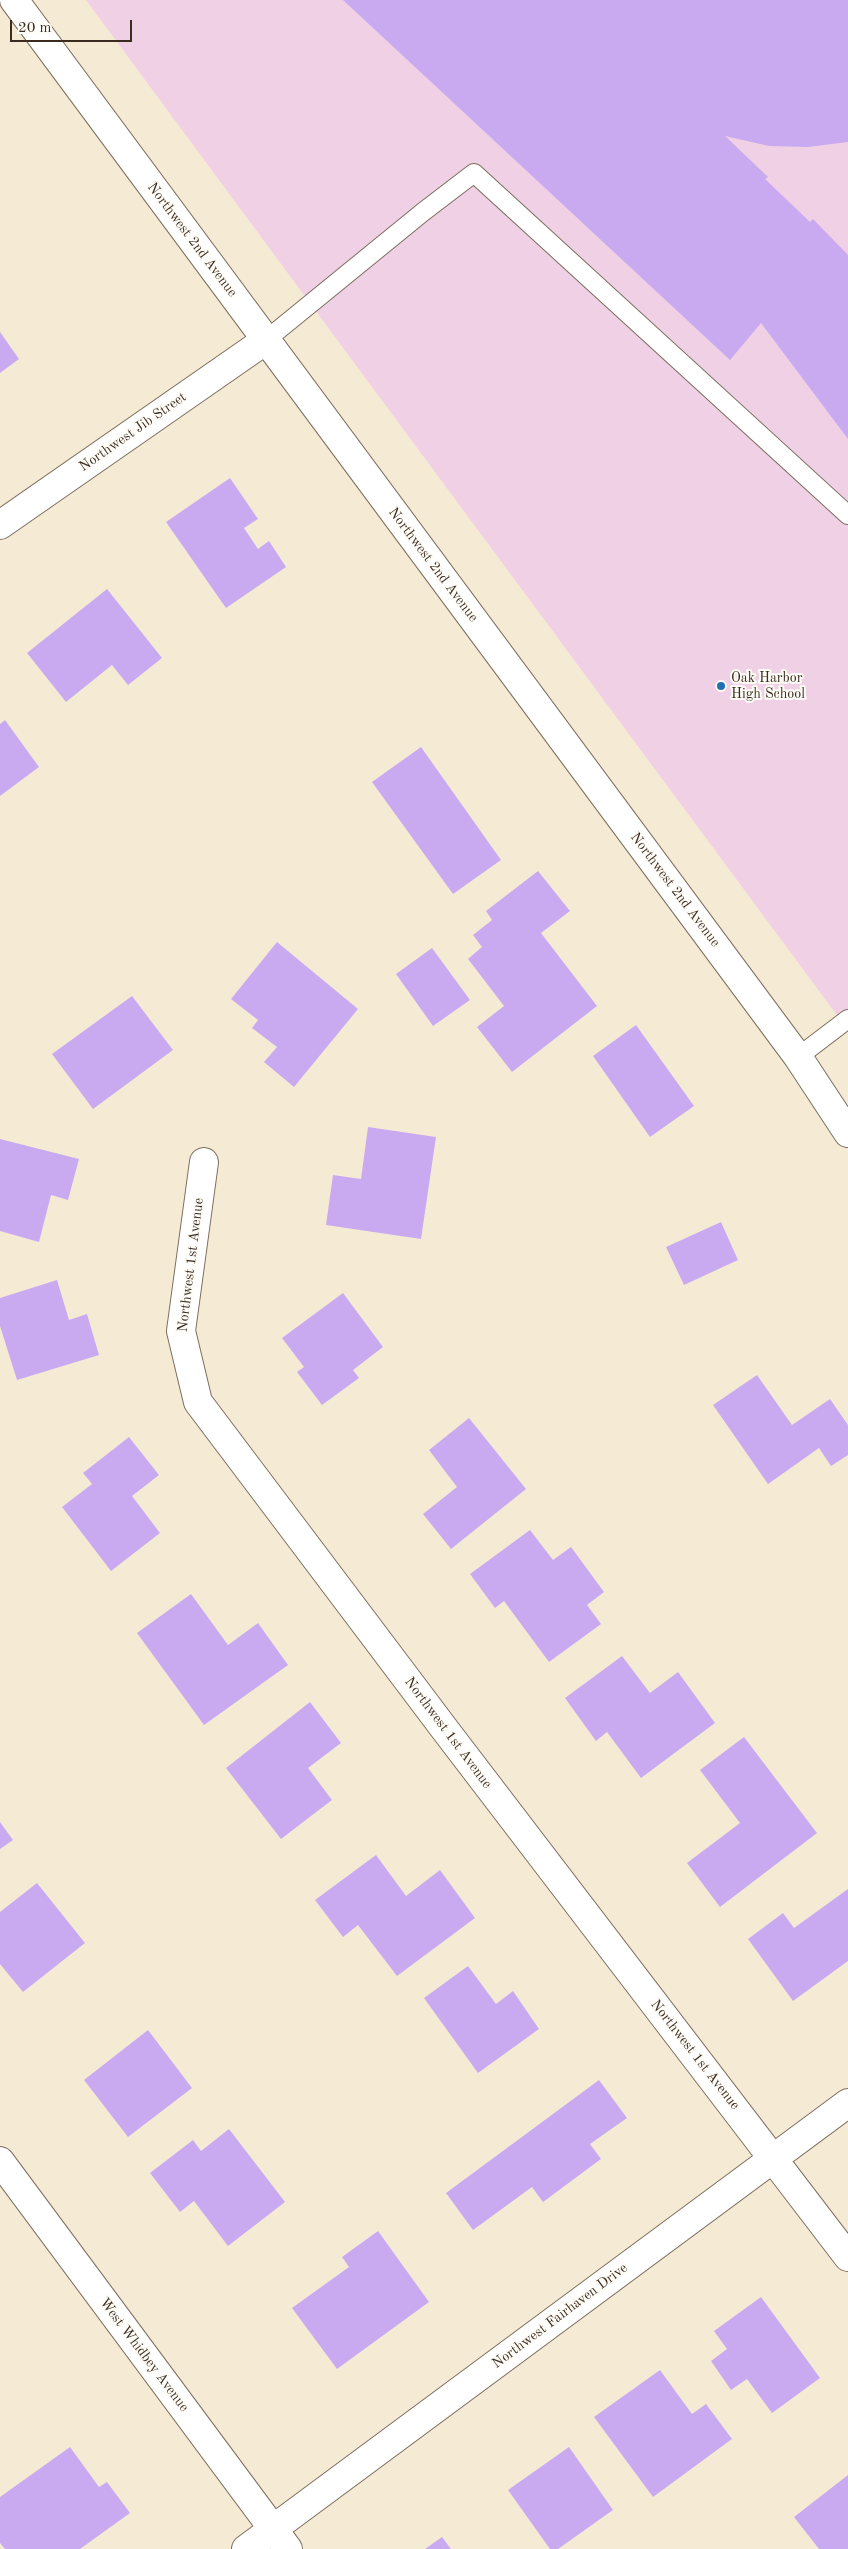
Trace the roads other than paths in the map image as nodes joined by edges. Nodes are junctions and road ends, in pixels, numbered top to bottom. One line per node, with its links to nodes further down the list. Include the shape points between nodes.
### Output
1 (14, 0): 2 (street, Northwest 2nd Avenue)
2 (266, 340): 3 (lane, via 474,174); 4 (street, Northwest Jib Street); 6 (street, Northwest 2nd Avenue)
3 (848, 515)
4 (0, 525)
5 (848, 1019): 6 (lane)
6 (798, 1057): 7 (street, Northwest 2nd Avenue)
7 (848, 1133)
8 (204, 1162): 10 (street, Northwest 1st Avenue, via 181,1331 198,1402)
9 (848, 2103): 10 (street, Northwest Fairhaven Drive)
10 (774, 2157): 12 (street, Northwest 1st Avenue); 13 (street, Northwest Fairhaven Drive)
11 (0, 2161): 13 (street, West Whidbey Avenue)
12 (848, 2257)
13 (280, 2539): 14 (street, Northwest Fairhaven Drive)
14 (246, 2549)

